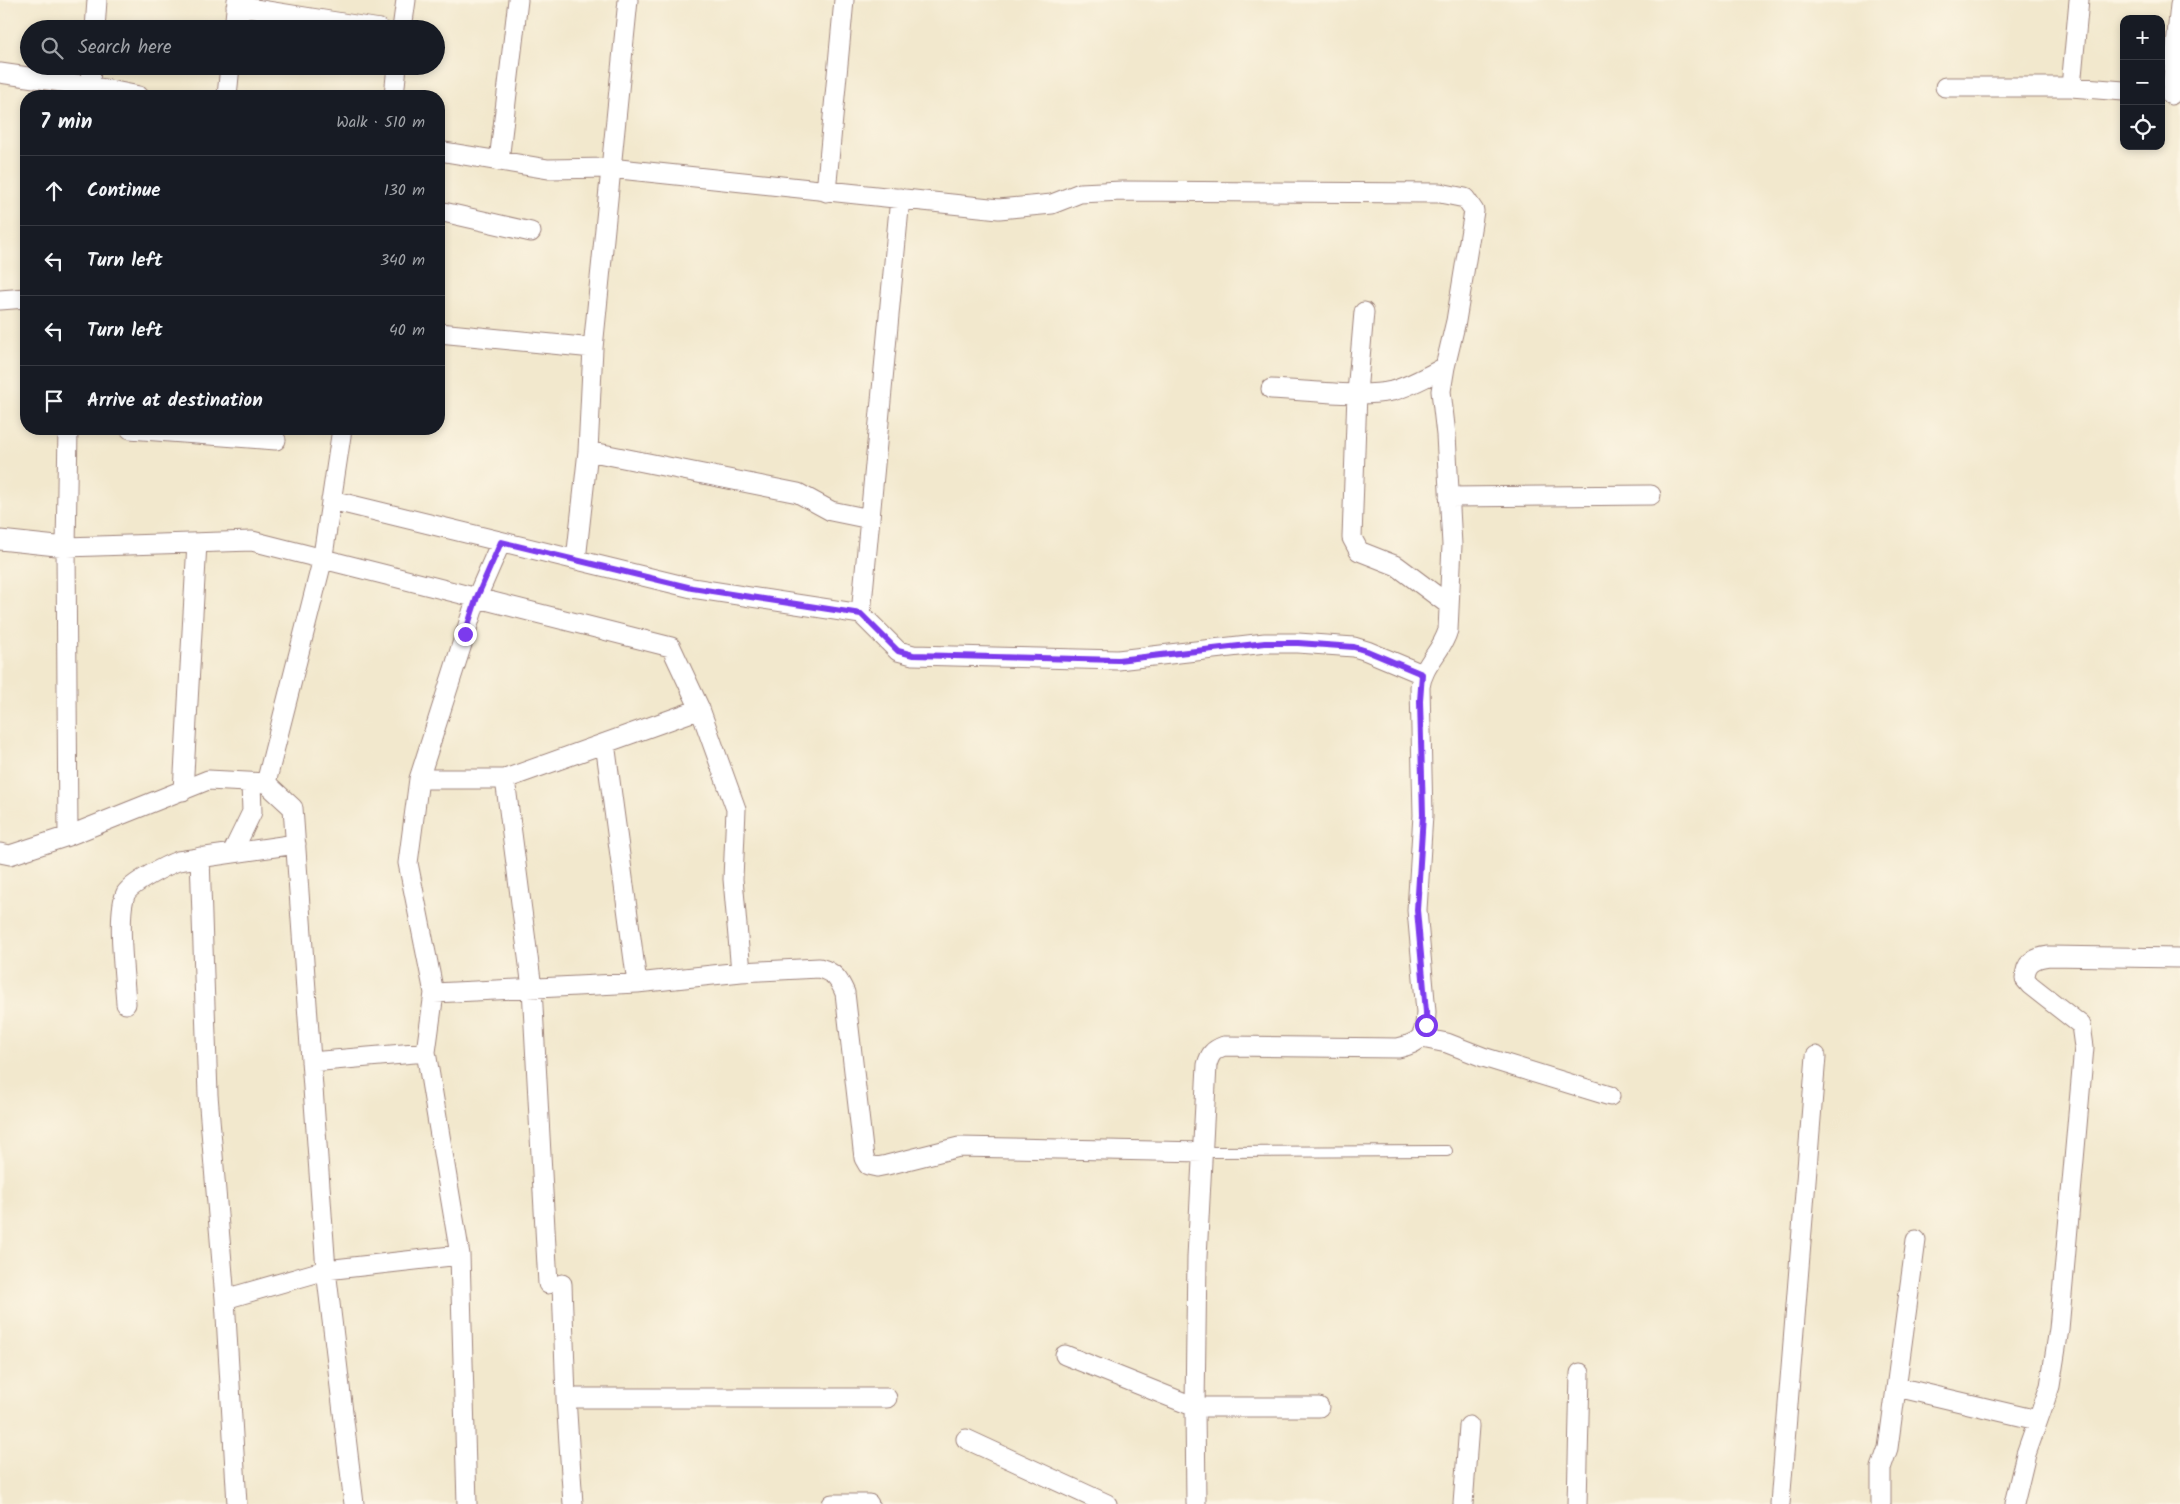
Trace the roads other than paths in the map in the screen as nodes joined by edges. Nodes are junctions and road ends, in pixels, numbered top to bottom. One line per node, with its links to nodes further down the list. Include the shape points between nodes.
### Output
1 (97, 0): 9 (street)
2 (406, 0): 12 (street)
3 (518, 0): 26 (street)
4 (628, 0): 27 (street)
5 (844, 0): 28 (street)
6 (2079, 0): 18 (street)
7 (236, 3): 10 (street); 11 (street)
8 (2180, 5): 24 (street)
9 (96, 20)
10 (235, 20)
11 (330, 20)
12 (403, 20)
13 (0, 72): 19 (street)
14 (90, 75): 20 (street)
15 (229, 75): 21 (street)
16 (396, 75): 22 (street)
17 (1945, 87): 18 (street)
18 (2071, 87): 23 (street)
19 (84, 90)
20 (89, 90)
21 (228, 90)
22 (395, 90)
23 (2120, 91)
24 (2171, 95)
25 (445, 152): 26 (street)
26 (499, 161): 27 (street, via 548,169)
27 (610, 168): 28 (street); 36 (street)
28 (826, 192): 29 (street)
29 (900, 198): 37 (street, via 999,209 1052,204 1080,193 1122,191 1440,192 1465,198 1474,211); 48 (street)
30 (445, 212): 31 (street)
31 (531, 232)
32 (20, 298): 33 (street)
33 (0, 300)
34 (1364, 312): 39 (street)
35 (445, 334): 36 (street)
36 (593, 348): 44 (street)
37 (1445, 367): 39 (street, via 1391,391); 46 (street, via 1441,391)
38 (1271, 389): 39 (street)
39 (1357, 393): 56 (street, via 1354,544 1359,551 1397,566)
40 (68, 435): 52 (street)
41 (210, 435): 43 (street)
42 (341, 435): 47 (street)
43 (276, 440)
44 (588, 451): 48 (street, via 798,493 832,511); 54 (street)
45 (1651, 495): 46 (street)
46 (1449, 497): 56 (street, via 1452,545)
47 (331, 500): 50 (street); 53 (street)
48 (870, 519): 57 (street)
49 (0, 540): 52 (street)
50 (501, 542): 54 (street); 55 (street)
51 (197, 543): 52 (street); 53 (street, via 252,541); 64 (street)
52 (66, 547): 65 (street)
53 (323, 559): 55 (street); 63 (street)
54 (576, 560): 57 (street, via 692,588)
55 (477, 597): 59 (street, via 671,647); 61 (street)
56 (1449, 605): 58 (street, via 1445,641)
57 (861, 614): 58 (street, via 898,651 913,655 1118,660 1265,643 1298,643 1360,649)
58 (1422, 674): 76 (street, via 1423,815 1417,896 1426,1012)
59 (700, 709): 60 (street); 71 (street, via 736,809 733,879)
60 (605, 743): 62 (street); 72 (street)
61 (419, 779): 62 (street); 74 (street, via 408,863)
62 (505, 779): 73 (street)
63 (258, 783): 64 (street, via 208,780); 66 (street, via 293,808); 68 (street, via 252,812)
64 (183, 790): 65 (street)
65 (68, 836): 67 (street, via 10,855)
66 (296, 844): 68 (street); 79 (street)
67 (0, 853)
68 (232, 853): 69 (street)
69 (200, 857): 75 (street, via 164,866 128,891 121,910); 86 (street, via 208,1095)
70 (2180, 958): 94 (street, via 2037,957 2029,962 2025,973 2025,980 2030,985 2081,1025 2084,1047 2059,1329 2050,1386)
71 (742, 972): 72 (street); 81 (street, via 819,968 830,971 840,980 845,993 864,1158 868,1165 877,1167 959,1147)
72 (637, 983): 73 (street)
73 (532, 988): 74 (street); 90 (street)
74 (434, 993): 77 (street)
75 (126, 1004)
76 (1422, 1038): 80 (street, via 1447,1043); 81 (street, via 1398,1048 1224,1046 1215,1049 1207,1065)
77 (426, 1052): 79 (street); 84 (street)
78 (1816, 1056): 108 (street)
79 (311, 1062): 85 (street)
80 (1610, 1096)
81 (1203, 1152): 82 (lane); 92 (street, via 1197,1265)
82 (1447, 1152)
83 (1916, 1240): 89 (street)
84 (460, 1255): 85 (street); 100 (street)
85 (326, 1270): 86 (street); 99 (street)
86 (225, 1299): 98 (street)
87 (1065, 1355): 92 (street)
88 (1580, 1373): 107 (street)
89 (1897, 1387): 94 (street); 109 (street, via 1888,1448 1881,1468)
90 (566, 1398): 91 (street); 101 (street)
91 (887, 1398)
92 (1196, 1407): 93 (street); 105 (street)
93 (1319, 1407)
94 (2037, 1420): 97 (street)
95 (1469, 1426): 106 (street)
96 (966, 1439): 104 (street)
97 (2015, 1501)
98 (237, 1504)
99 (354, 1504)
100 (467, 1504)
101 (572, 1504)
102 (832, 1504): 103 (street)
103 (869, 1504)
104 (1107, 1504)
105 (1196, 1504)
106 (1463, 1504)
107 (1577, 1504)
108 (1780, 1504)
109 (1880, 1504)

